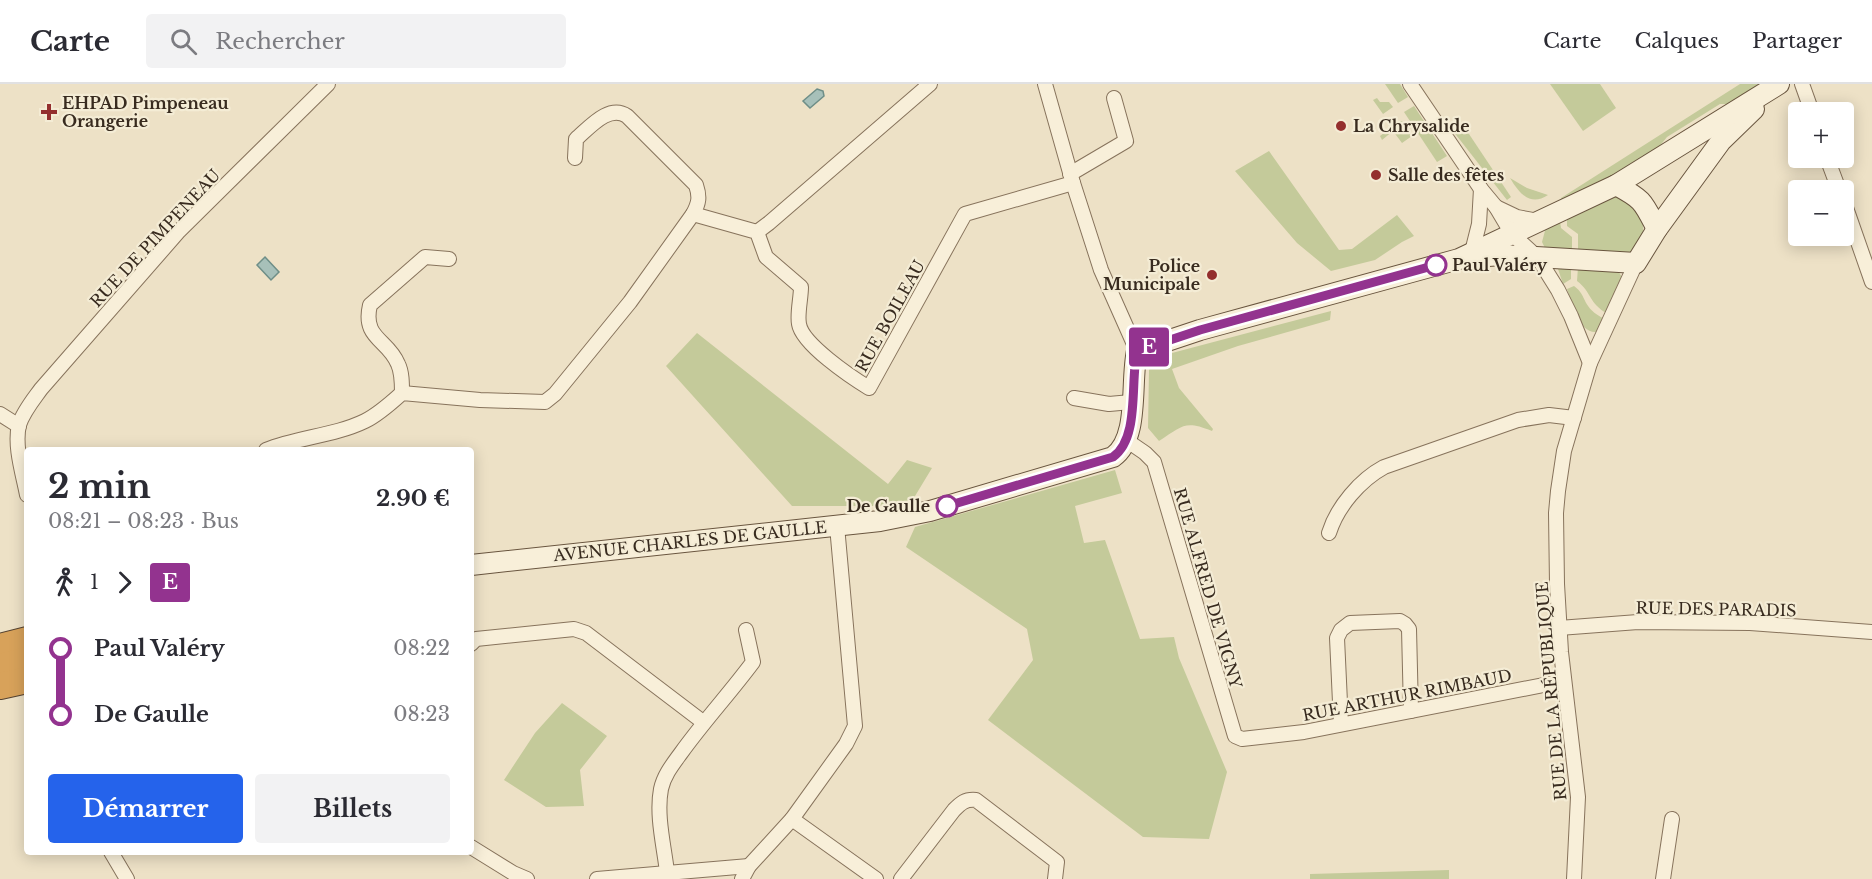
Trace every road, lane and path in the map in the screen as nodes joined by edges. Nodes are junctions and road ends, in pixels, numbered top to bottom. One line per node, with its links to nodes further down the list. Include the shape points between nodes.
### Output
1 (328, 84): 32 (street, RUE DE PIMPENEAU, via 149,264 40,389)
2 (930, 84): 18 (street)
3 (1045, 84): 10 (street)
4 (1410, 84): 12 (street)
5 (1802, 84): 8 (street)
6 (1778, 85): 11 (street); 16 (street, via 1721,141)
7 (1114, 98): 10 (street, via 1125,141)
8 (1808, 102)
9 (575, 158): 14 (street, via 576,139 603,117 620,111 696,185 699,194)
10 (1072, 178): 18 (street, RUE BOILEAU, via 965,214 870,388 807,340 798,320 801,287 766,257); 25 (street, via 1101,270)
11 (1616, 185): 15 (street); 16 (street, via 1644,203)
12 (1481, 189): 13 (street); 20 (street, via 1479,224)
13 (1496, 207): 15 (street, via 1516,217); 19 (street)
14 (693, 214): 18 (street); 27 (street, via 630,302 545,402)
15 (1539, 221): 19 (street); 21 (street)
16 (1657, 229): 23 (street)
17 (1854, 231): 24 (street)
18 (757, 232)
19 (1512, 234): 20 (street); 21 (street)
20 (1466, 256): 21 (street); 25 (street)
21 (1538, 258): 23 (street); 26 (street, via 1567,307)
22 (449, 259): 27 (street, via 425,257 370,305 368,323 398,363)
23 (1636, 263): 26 (street, RUE DE LA RÉPUBLIQUE)
24 (1872, 282)
25 (1137, 351): 29 (street)
26 (1590, 363): 31 (street, RUE DE LA RÉPUBLIQUE)
27 (402, 393): 34 (street, via 365,421)
28 (1074, 398): 29 (street, via 1109,404)
29 (1131, 402): 33 (street)
30 (0, 414): 32 (street)
31 (1574, 418): 37 (street, via 1549,415 1518,420 1384,467 1359,486 1332,522); 39 (street, RUE DE LA RÉPUBLIQUE, via 1556,513)
32 (19, 426): 35 (street)
33 (1126, 440): 36 (street, AVENUE CHARLES DE GAULLE, via 1121,452 1113,457 930,511); 53 (street, RUE ALFRED DE VIGNY, via 1154,462 1232,730 1242,739)
34 (277, 447)
35 (24, 478)
36 (837, 526): 38 (street, AVENUE CHARLES DE GAULLE); 54 (street, via 855,726)
37 (1329, 533)
38 (474, 565)
39 (1559, 628): 41 (street, RUE DES PARADIS, via 1638,622 1728,623); 48 (street, RUE DE LA RÉPUBLIQUE)
40 (746, 630): 51 (street, via 753,662)
41 (1872, 632)
42 (24, 641): 44 (highway)
43 (474, 641): 51 (street, via 574,629 586,633)
44 (0, 647)
45 (24, 661): 46 (highway)
46 (0, 667)
47 (24, 681): 49 (highway)
48 (1564, 681): 50 (street, RUE ARTHUR RIMBAUD); 69 (street, RUE DE LA RÉPUBLIQUE, via 1578,797)
49 (0, 686)
50 (1411, 711): 52 (street, RUE ARTHUR RIMBAUD); 52 (street, via 1409,629 1400,621 1350,623 1337,638)
51 (703, 722): 61 (street, via 661,788 659,807)
52 (1341, 724): 53 (street, RUE ARTHUR RIMBAUD)
53 (1255, 738)
54 (792, 819): 60 (street); 66 (street)
55 (1672, 819): 70 (street)
56 (474, 849): 63 (street)
57 (113, 855): 59 (street)
58 (117, 855): 59 (street)
59 (119, 866): 62 (street)
60 (749, 866): 61 (street); 65 (street)
61 (667, 872): 64 (street)
62 (127, 879)
63 (527, 879)
64 (597, 879)
65 (742, 879)
66 (876, 879)
67 (901, 879): 68 (street, via 954,810 969,800 976,800 1056,862)
68 (1055, 879)
69 (1574, 879)
70 (1664, 879)

